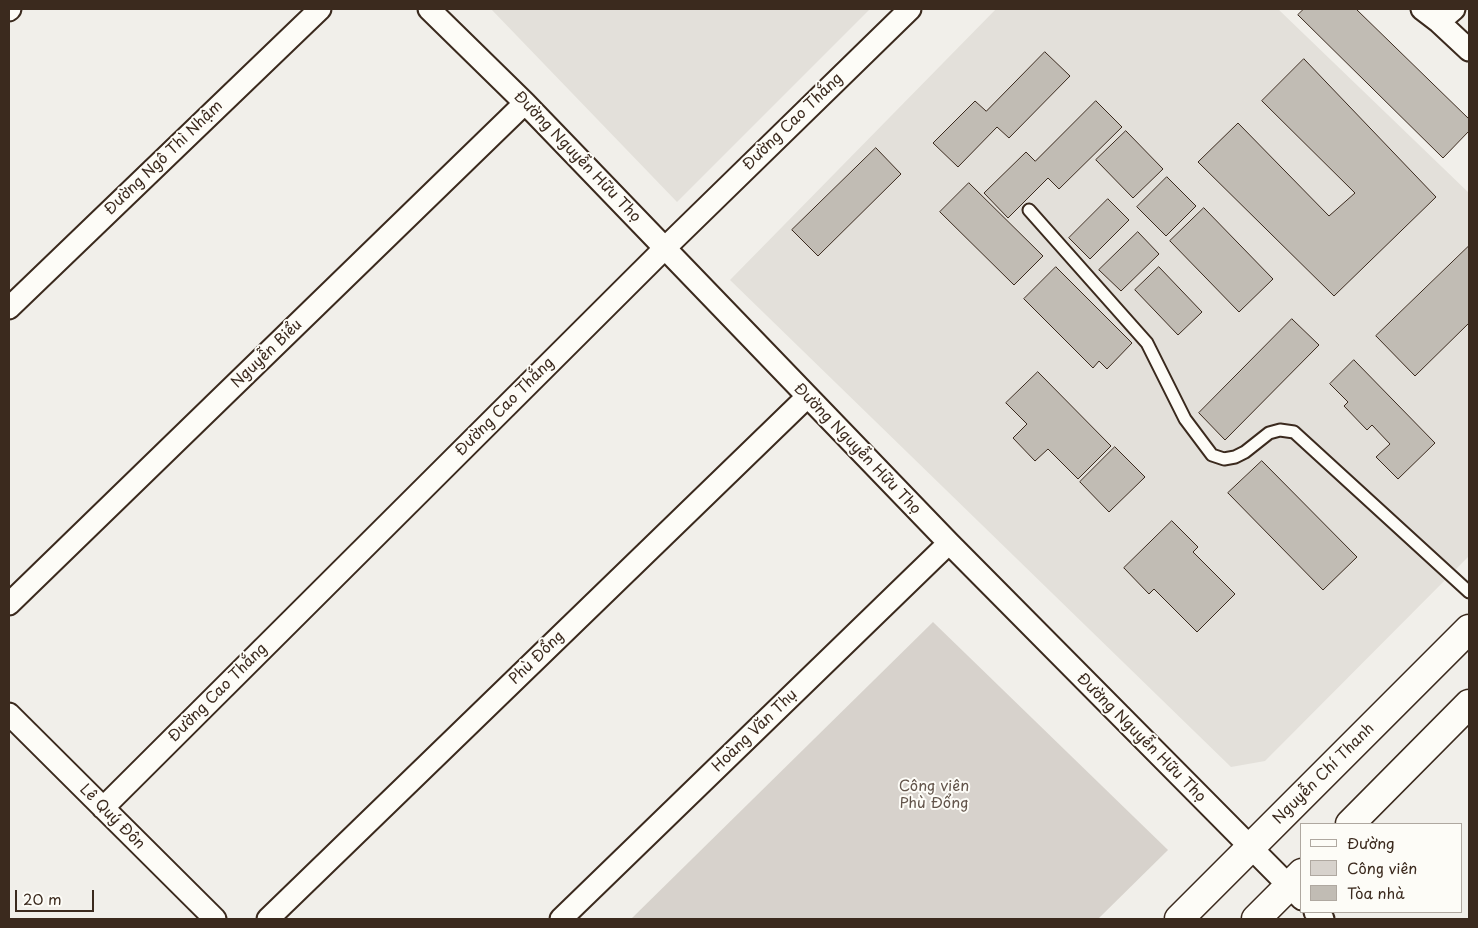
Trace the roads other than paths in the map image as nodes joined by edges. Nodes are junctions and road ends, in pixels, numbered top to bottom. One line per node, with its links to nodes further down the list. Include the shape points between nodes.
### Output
1 (320, 9): 10 (street, Đường Ngô Thì Nhậm)
2 (429, 9): 7 (street, Đường Nguyễn Hữu Thọ)
3 (910, 9): 9 (street, Đường Cao Thắng)
4 (1422, 9): 5 (street)
5 (1446, 16): 6 (street)
6 (1469, 50)
7 (525, 104): 9 (street, Đường Nguyễn Hữu Thọ); 14 (street, Nguyễn Biểu)
8 (1029, 210): 13 (lane, via 1147,343 1185,419 1212,455 1224,459 1235,457 1269,434 1280,430 1294,432)
9 (665, 248): 11 (street, Đường Nguyễn Hữu Thọ); 18 (street, Đường Cao Thắng)
10 (9, 308)
11 (807, 397): 12 (street, Đường Nguyễn Hữu Thọ); 23 (street, Phù Đổng)
12 (949, 543): 20 (street, Đường Nguyễn Hữu Thọ); 24 (street, Hoàng Văn Thụ)
13 (1469, 592)
14 (9, 604)
15 (1469, 629): 20 (main road, Nguyễn Chí Thanh)
16 (1469, 704): 19 (main road)
17 (9, 714): 18 (street, Lê Quý Đôn)
18 (103, 808): 22 (street, Lê Quý Đôn)
19 (1351, 823)
20 (1250, 848): 21 (street, Đường Nguyễn Hữu Thọ); 25 (main road, Nguyễn Chí Thanh)
21 (1297, 886): 26 (main road)
22 (215, 919)
23 (268, 919)
24 (560, 919)
25 (1179, 919)
26 (1256, 919)

